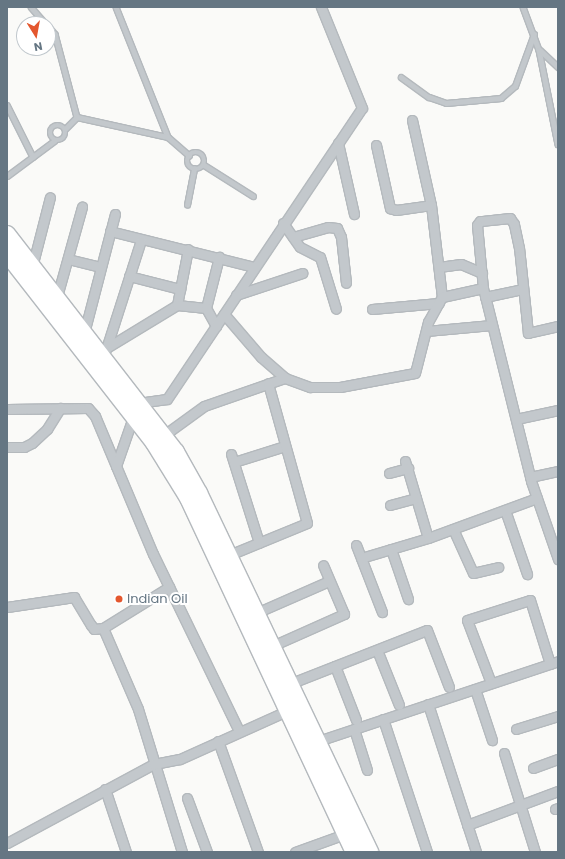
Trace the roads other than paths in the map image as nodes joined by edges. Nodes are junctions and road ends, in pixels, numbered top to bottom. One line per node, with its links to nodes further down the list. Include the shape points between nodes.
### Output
1 (31, 7): 6 (lane)
2 (122, 7): 5 (lane)
3 (321, 7): 18 (street, via 362,108)
4 (523, 7): 7 (lane)
5 (116, 8): 16 (lane)
6 (39, 16)
7 (534, 34): 9 (lane); 11 (lane, via 514,86 501,98 446,103 429,97)
8 (56, 38): 13 (lane)
9 (540, 50): 10 (lane); 19 (lane)
10 (558, 67)
11 (401, 77)
12 (7, 105): 22 (lane)
13 (77, 117): 15 (lane); 16 (lane)
14 (412, 120): 29 (street)
15 (65, 129): 17 (lane, via 64,139); 17 (lane, via 60,125 52,127 50,135)
16 (168, 137): 21 (lane)
17 (54, 141): 22 (lane)
18 (338, 143): 32 (street); 33 (street)
19 (558, 144)
20 (376, 145): 29 (street, via 390,208 396,210)
21 (189, 155): 23 (lane, via 200,153 204,157); 24 (lane, via 188,163)
22 (33, 157): 25 (lane)
23 (204, 165): 24 (lane); 26 (lane)
24 (194, 169): 28 (lane)
25 (7, 176)
26 (253, 196)
27 (50, 197): 42 (street)
28 (187, 205)
29 (431, 205): 45 (street)
30 (82, 207): 41 (street)
31 (116, 214): 34 (street)
32 (354, 214)
33 (283, 223): 36 (street); 44 (street)
34 (110, 230): 37 (street); 43 (street)
35 (7, 234): 42 (highway)
36 (293, 237): 49 (street, via 328,227 337,228 341,237); 58 (street, via 303,250 320,257)
37 (141, 240): 38 (street); 48 (street)
38 (188, 249): 40 (street); 50 (street)
39 (7, 254): 55 (highway)
40 (220, 257): 44 (street); 57 (street)
41 (68, 259): 43 (street); 55 (street)
42 (32, 267): 55 (highway)
43 (100, 267): 65 (street)
44 (254, 267): 53 (street)
45 (439, 267): 47 (street, via 461,264); 54 (street)
46 (302, 273): 53 (street)
47 (482, 273): 51 (street, via 478,223 483,220 510,218 514,224 519,248); 52 (street)
48 (129, 276): 50 (street); 66 (street)
49 (346, 283)
50 (180, 289): 56 (street)
51 (522, 289): 52 (street); 63 (street, via 528,333)
52 (484, 292): 54 (street); 61 (street)
53 (236, 295): 60 (street)
54 (440, 300): 59 (street); 64 (street)
55 (52, 303): 65 (highway); 71 (highway)
56 (177, 305): 57 (street); 66 (street)
57 (206, 308): 62 (street)
58 (336, 309)
59 (372, 309)
60 (224, 314): 62 (street); 67 (street, via 261,357)
61 (492, 325): 64 (street); 73 (street)
62 (216, 326): 71 (street, via 168,399)
63 (558, 326)
64 (426, 331): 67 (street, via 415,373 340,387 310,387)
65 (84, 333): 66 (highway)
66 (104, 350): 71 (highway)
67 (286, 378): 68 (street)
68 (268, 383): 74 (street, via 204,406); 75 (street)
69 (60, 408): 70 (street); 76 (street, via 47,429 32,443 24,447); 77 (street, via 84,407 92,411)
70 (7, 409)
71 (135, 409): 74 (highway); 77 (street)
72 (558, 410): 73 (street)
73 (516, 419): 80 (street)
74 (160, 439): 90 (highway, via 199,493); 113 (highway)
75 (284, 446): 87 (street, via 307,523); 87 (street, via 233,458)
76 (7, 447)
77 (116, 466): 97 (street)
78 (558, 470): 80 (street)
79 (389, 473): 81 (street, via 406,464)
80 (530, 477): 82 (street)
81 (416, 498): 83 (street); 86 (street)
82 (537, 498): 84 (street); 92 (street)
83 (390, 505)
84 (505, 510): 85 (street); 95 (street)
85 (453, 529): 86 (street); 94 (street, via 473,573)
86 (428, 538): 89 (street)
87 (259, 543): 90 (street)
88 (356, 545): 91 (street)
89 (391, 550): 91 (street); 98 (street)
90 (229, 555): 101 (highway)
91 (361, 558): 100 (street)
92 (558, 558)
93 (323, 565): 96 (street)
94 (498, 567)
95 (527, 574)
96 (329, 581): 101 (street); 103 (street, via 344,614)
97 (169, 587): 102 (street); 118 (street)
98 (408, 599)
99 (7, 607): 102 (street, via 74,598 94,629)
100 (382, 612)
101 (256, 613): 103 (highway)
102 (103, 628): 124 (street, via 138,709)
103 (272, 646): 108 (highway)
104 (377, 650): 106 (street); 109 (street, via 427,630); 112 (street)
105 (554, 662): 107 (street); 107 (street, via 530,600 467,620)
106 (335, 666): 108 (street); 116 (street)
107 (491, 683): 110 (street)
108 (289, 684): 121 (highway)
109 (449, 687)
110 (475, 689): 111 (street); 119 (street)
111 (428, 704): 115 (street); 131 (street)
112 (399, 705)
113 (287, 711): 118 (street); 121 (highway)
114 (558, 716): 117 (street)
115 (383, 719): 116 (street); 141 (street)
116 (355, 724): 121 (street); 126 (street)
117 (516, 729)
118 (239, 731): 120 (street)
119 (492, 740)
120 (218, 741): 124 (street, via 180,759); 137 (street)
121 (310, 744): 132 (highway); 140 (highway)
122 (504, 753): 130 (street)
123 (558, 759): 125 (street)
124 (154, 764): 127 (street); 135 (street)
125 (533, 768)
126 (367, 770)
127 (104, 789): 133 (street); 134 (street)
128 (558, 791): 130 (street)
129 (187, 798): 136 (street)
130 (521, 805): 131 (street); 143 (street)
131 (467, 825): 142 (street)
132 (345, 834): 138 (street); 139 (highway)
133 (7, 843)
134 (126, 852)
135 (182, 852)
136 (207, 852)
137 (258, 852)
138 (295, 852)
139 (354, 852)
140 (370, 852)
141 (427, 852)
142 (476, 852)
143 (535, 852)

